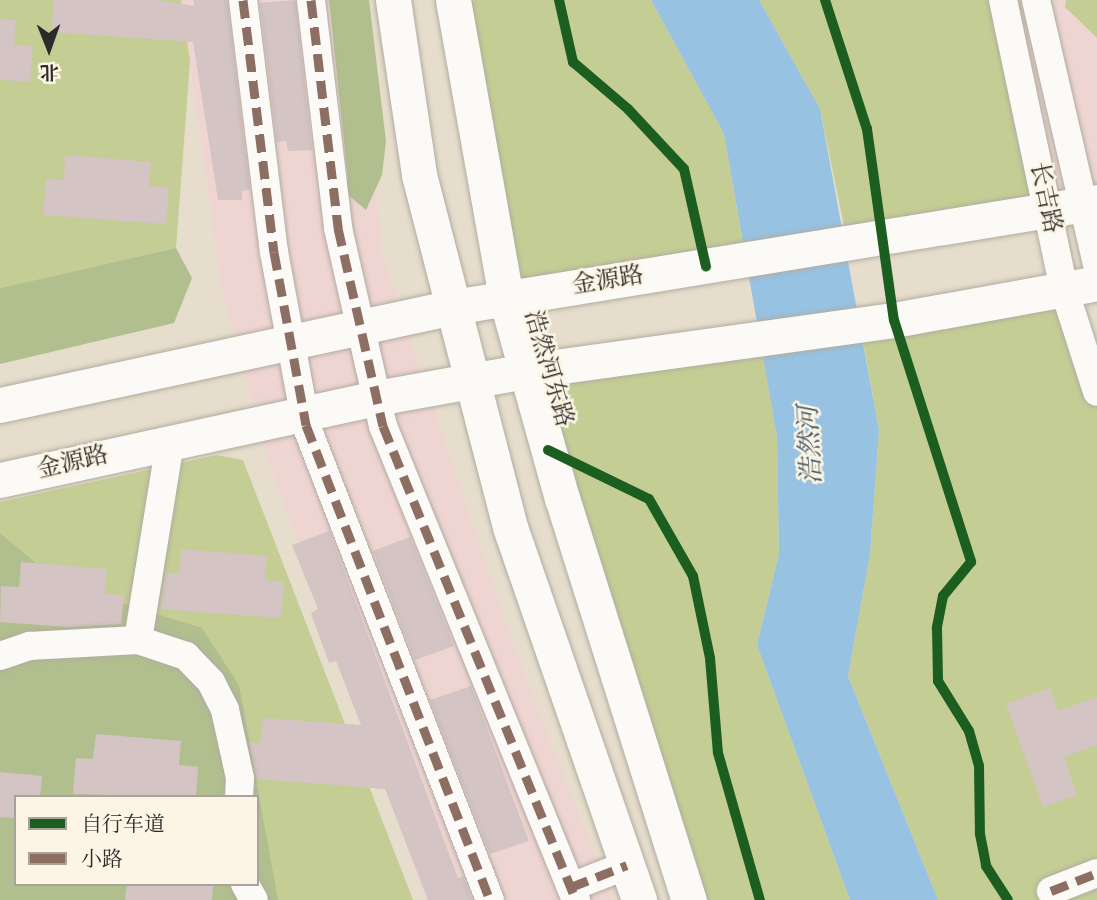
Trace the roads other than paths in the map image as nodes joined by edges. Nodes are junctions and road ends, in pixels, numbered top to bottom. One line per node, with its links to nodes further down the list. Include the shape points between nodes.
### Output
1 (243, 0): 14 (street, via 274,252)
2 (311, 0): 13 (street, via 338,228)
3 (393, 0): 12 (main road, via 419,176)
4 (453, 0): 11 (main road, 浩然河东路)
5 (1003, 0): 8 (street, 长吉路)
6 (1036, 0): 7 (street, 长吉路)
7 (1090, 203): 8 (main road, 金源路); 9 (street, 长吉路)
8 (1047, 211): 10 (street, 长吉路); 11 (main road, 金源路)
9 (1097, 264)
10 (1080, 286): 15 (main road, 金源路, via 894,320); 17 (street, 长吉路)
11 (506, 298): 12 (main road, 金源路); 15 (main road, 浩然河东路)
12 (453, 307): 13 (main road, 金源路); 16 (main road)
13 (360, 327): 14 (main road, 金源路); 18 (street)
14 (290, 340): 19 (main road, 金源路); 20 (street)
15 (526, 372): 16 (main road, 金源路); 32 (main road, 浩然河东路)
16 (472, 382): 18 (main road, 金源路); 26 (main road, via 510,527)
17 (1097, 392)
18 (376, 398): 20 (main road, 金源路); 29 (street, via 383,426)
19 (0, 405)
20 (304, 413): 21 (main road, 金源路); 30 (street)
21 (170, 442): 22 (main road, 金源路); 23 (street)
22 (0, 480)
23 (138, 640): 24 (street, via 29,646); 25 (street, via 186,656 211,681 225,710 240,778)
24 (0, 656)
25 (239, 795)
26 (627, 864): 29 (street); 31 (main road)
27 (1097, 873): 28 (street)
28 (1051, 891)
29 (574, 894)
30 (490, 900)
31 (639, 900)
32 (689, 900)

